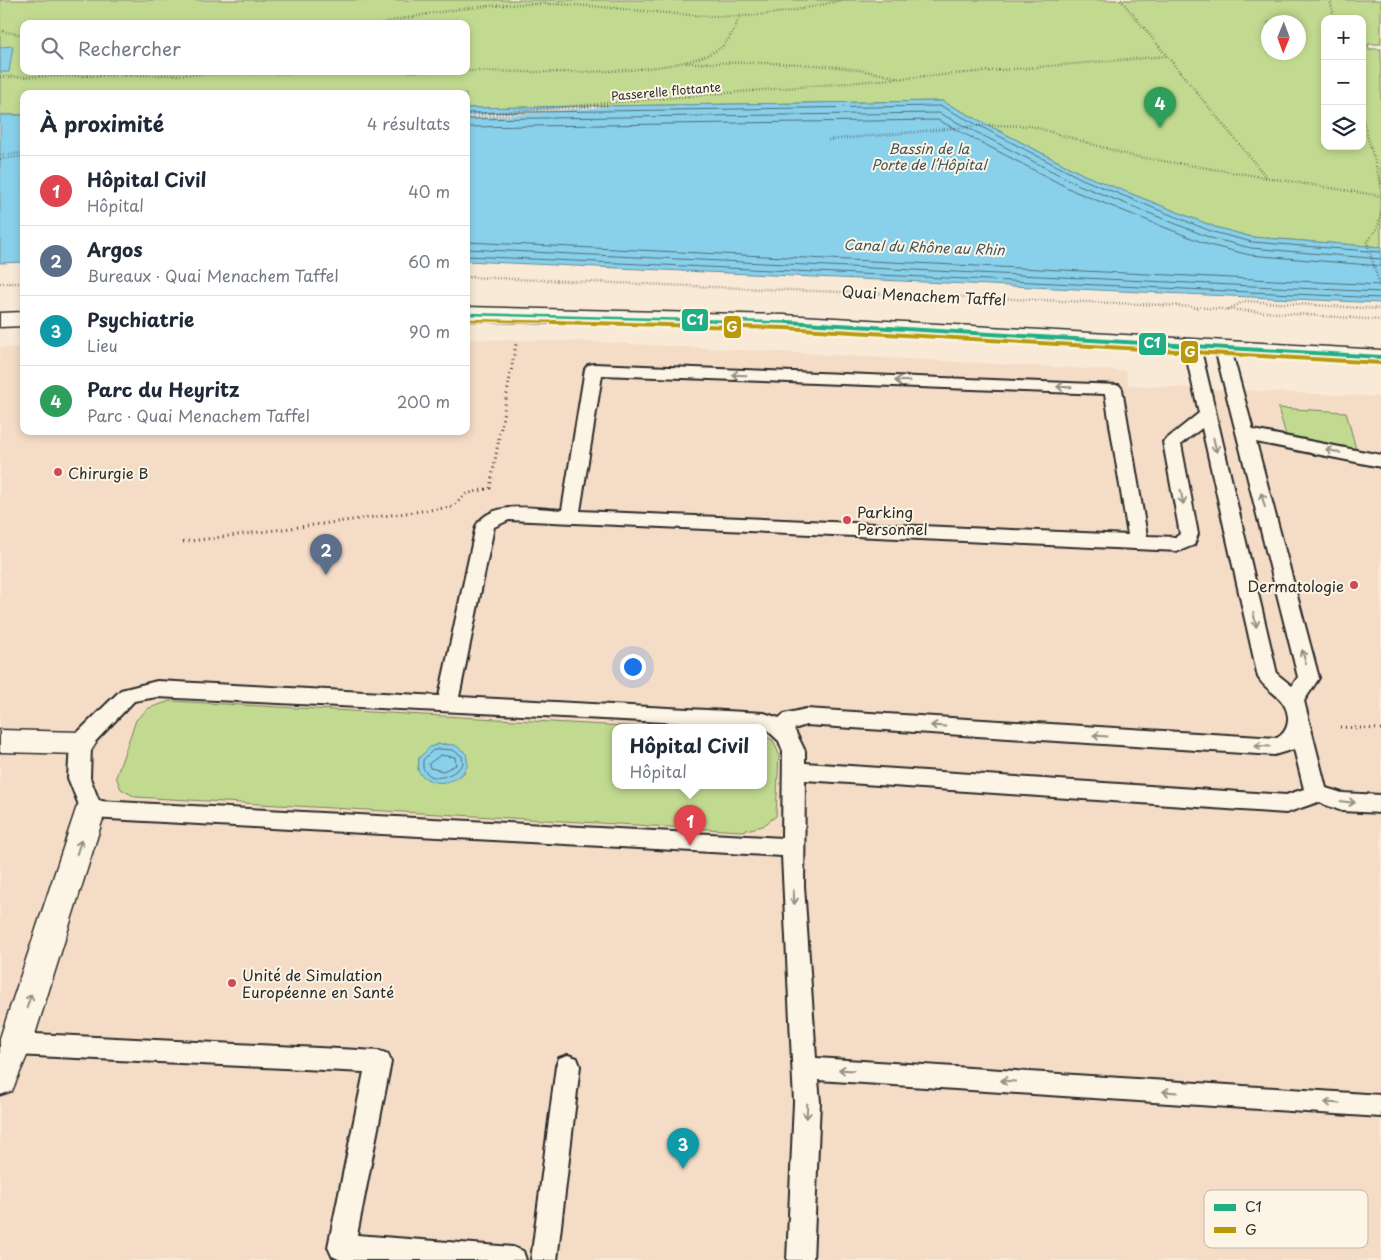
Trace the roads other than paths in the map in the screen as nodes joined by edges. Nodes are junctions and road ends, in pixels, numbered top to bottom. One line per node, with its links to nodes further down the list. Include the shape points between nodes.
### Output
1 (470, 314): 4 (main road, via 784,322)
2 (20, 319): 3 (main road)
3 (0, 320)
4 (1192, 346): 5 (main road); 7 (lane)
5 (1223, 348): 6 (main road); 8 (lane)
6 (1381, 357)
7 (1208, 415): 11 (lane, one-way to 11, via 1172,442 1189,534 1187,540 1179,544); 12 (lane, one-way to 12, via 1268,677)
8 (1246, 435): 9 (lane, one-way to 8); 12 (lane, one-way to 8, via 1310,678)
9 (1381, 460)
10 (570, 518): 11 (lane); 11 (lane, one-way to 10, via 1113,389 594,370); 13 (lane, via 509,514 489,520 485,526)
11 (1139, 543)
12 (1293, 700): 14 (lane)
13 (447, 705): 15 (lane, via 764,721); 17 (lane, via 157,689 128,695)
14 (1299, 725): 15 (lane, one-way to 15, via 1294,738 1286,745 1274,747 806,717 791,720); 19 (lane)
15 (781, 728): 18 (lane, via 790,738)
16 (0, 742): 17 (main road)
17 (81, 743): 21 (lane, via 79,778)
18 (795, 771): 19 (lane, via 1286,804); 22 (lane)
19 (1316, 793): 20 (lane, one-way to 20, via 1342,802)
20 (1381, 804)
21 (91, 809): 22 (lane); 23 (main road, one-way to 21)
22 (793, 848): 25 (lane, one-way to 25)
23 (8, 1044): 26 (main road); 28 (lane, via 379,1062 341,1247)
24 (568, 1066): 29 (lane)
25 (805, 1068): 27 (lane, one-way to 25); 30 (lane, one-way to 30, via 807,1102)
26 (0, 1080)
27 (1381, 1106)
28 (513, 1260)
29 (544, 1260)
30 (800, 1260)

